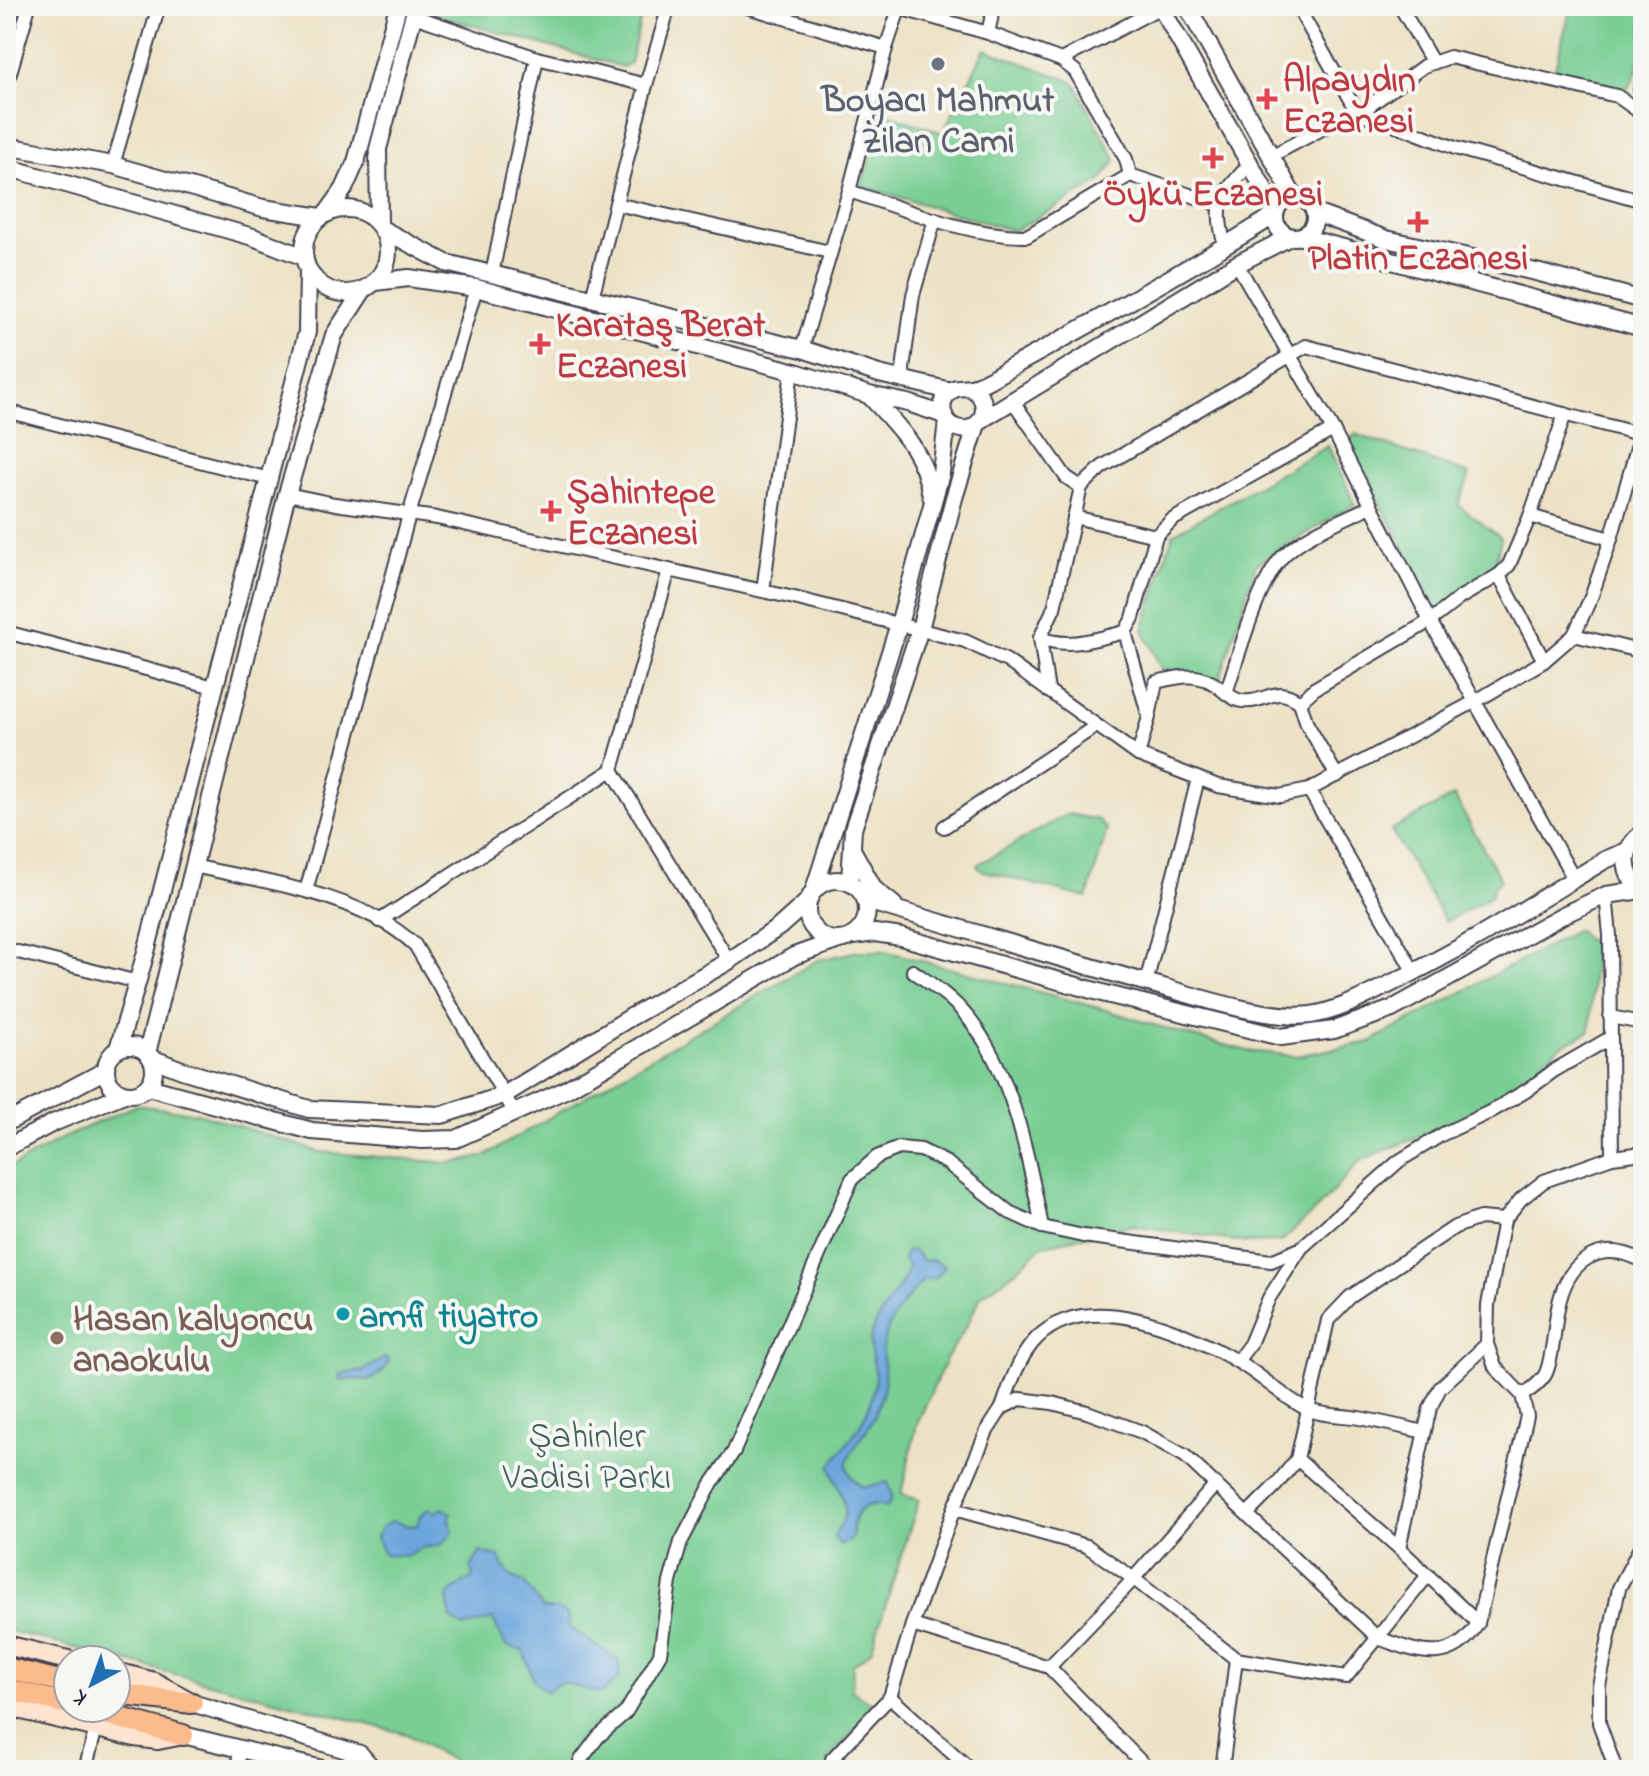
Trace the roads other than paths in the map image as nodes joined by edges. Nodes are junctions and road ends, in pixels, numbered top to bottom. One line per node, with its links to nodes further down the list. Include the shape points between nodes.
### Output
1 (29, 6): 21 (street)
2 (159, 6): 28 (street)
3 (398, 6): 38 (street, via 356,162)
4 (651, 6): 12 (street)
5 (744, 6): 15 (street)
6 (994, 6): 14 (street)
7 (1187, 6): 26 (street)
8 (1297, 6): 23 (street)
9 (1400, 6): 18 (street)
10 (899, 7): 14 (street); 15 (street)
11 (1160, 7): 17 (street); 27 (street)
12 (668, 8): 20 (street)
13 (415, 11): 16 (street); 40 (street, via 378,149)
14 (988, 33): 17 (street)
15 (886, 48): 31 (street)
16 (537, 58): 20 (street); 46 (street)
17 (1061, 60): 30 (street, via 1075,71)
18 (1433, 63): 23 (street); 24 (street, via 1450,57 1617,96)
19 (1643, 78): 22 (street)
20 (646, 85): 34 (street)
21 (6, 87)
22 (1643, 99)
23 (1358, 114): 26 (street); 33 (street, via 1455,148)
24 (1643, 119)
25 (6, 146): 28 (street)
26 (1271, 156): 32 (street)
27 (1251, 162): 35 (street); 36 (street)
28 (113, 165): 38 (street, via 263,208)
29 (6, 167): 44 (street, via 253,237)
30 (1130, 175): 35 (street); 39 (street, via 1027,236)
31 (849, 191): 39 (street); 43 (street)
32 (1294, 197): 36 (street); 37 (street, via 1310,203)
33 (1643, 201)
34 (616, 204): 43 (street); 49 (street)
35 (1220, 205): 42 (street)
36 (1275, 212): 41 (street, via 1280,231); 42 (street)
37 (1315, 213): 41 (street, via 1311,230); 50 (street, via 1386,239)
38 (324, 215): 40 (street, via 355,209); 44 (street, via 308,231)
39 (935, 219): 55 (street, via 913,295)
40 (380, 226): 46 (street, via 446,263); 47 (street, via 388,260)
41 (1296, 237): 45 (street); 51 (street)
42 (1225, 247): 56 (street)
43 (830, 252): 52 (street)
44 (306, 263): 47 (street, via 316,280 339,293); 66 (street, via 307,332)
45 (1237, 264): 53 (street); 59 (street)
46 (492, 274): 49 (street)
47 (370, 286): 48 (street, via 409,278); 68 (street, via 334,335)
48 (476, 288): 54 (street); 71 (street)
49 (592, 298): 52 (street)
50 (1643, 300)
51 (1643, 328)
52 (802, 349): 55 (street)
53 (1290, 353): 61 (street, via 1306,346 1333,351); 64 (street); 67 (street, via 1102,467)
54 (792, 371): 58 (street); 78 (street)
55 (904, 380): 57 (street)
56 (969, 387): 57 (street); 63 (street, via 984,400)
57 (951, 391): 62 (street, via 943,401)
58 (869, 395): 62 (street); 69 (street, via 914,446 927,473)
59 (1012, 400): 63 (street); 67 (street, via 1066,477)
60 (6, 411): 66 (street)
61 (1565, 414): 65 (street); 72 (street)
62 (945, 418): 63 (street, via 964,429); 69 (street, via 941,473)
63 (979, 422): 81 (street)
64 (1333, 430): 70 (street); 74 (street, via 1172,520)
65 (1642, 432): 75 (street)
66 (269, 479): 88 (street)
67 (1081, 487): 73 (street)
68 (287, 494): 71 (street); 104 (street)
69 (932, 504): 80 (street)
70 (1371, 506): 79 (street); 90 (street, via 1300,543 1274,566)
71 (409, 515): 76 (street); 108 (street)
72 (1530, 516): 75 (street); 77 (street, via 1509,565)
73 (1074, 517): 74 (street); 85 (street, via 1054,608)
74 (1156, 536): 83 (street)
75 (1611, 539): 84 (street)
76 (669, 570): 78 (street); 96 (street)
77 (1499, 575): 79 (street); 87 (street)
78 (763, 591): 80 (street)
79 (1430, 621): 91 (street); 92 (street)
80 (899, 624): 81 (street); 110 (street)
81 (920, 629): 89 (street, via 965,641 1007,661); 102 (street, via 853,829)
82 (6, 632): 88 (street)
83 (1125, 632): 85 (street, via 1071,644); 93 (street)
84 (1574, 635): 86 (street); 87 (street)
85 (1040, 638): 89 (street)
86 (1643, 652)
87 (1544, 661): 91 (street)
88 (214, 687): 119 (street)
89 (1048, 691): 94 (street)
90 (1226, 693): 92 (street, via 1249,701 1288,693); 93 (street, via 1197,676 1156,682)
91 (1476, 701): 97 (street); 105 (street)
92 (1300, 702): 97 (street)
93 (1149, 717): 95 (street)
94 (1096, 726): 95 (street); 100 (street)
95 (1138, 755): 98 (street)
96 (612, 770): 113 (street); 116 (street)
97 (1337, 776): 99 (street)
98 (1198, 779): 99 (street, via 1280,796); 120 (street)
99 (1309, 790): 118 (street)
100 (944, 827)
101 (1643, 833): 103 (street)
102 (852, 849): 106 (street); 112 (street, via 874,889)
103 (1627, 851): 105 (street); 107 (street, via 1628,873)
104 (193, 866): 108 (street); 123 (street)
105 (1574, 879): 118 (street)
106 (850, 882): 110 (street, via 825,882); 111 (street)
107 (1642, 890): 109 (street)
108 (306, 891): 113 (street)
109 (1606, 895): 114 (street, via 1392,1009 1334,1030 1281,1037 901,937 875,933); 121 (street)
110 (811, 896): 114 (street, via 811,925 828,939); 116 (street, via 779,927)
111 (866, 901): 112 (street); 114 (street, via 869,913 863,927)
112 (901, 911): 120 (street)
113 (379, 921): 131 (street, via 415,945)
114 (846, 938): 132 (street, via 794,956 565,1090)
115 (6, 949): 119 (street)
116 (729, 961): 131 (street)
117 (913, 971): 138 (street, via 964,1013 982,1037 1016,1118)
118 (1414, 972): 120 (street, via 1348,1004 1310,1015 1267,1013)
119 (138, 982): 125 (street)
120 (1146, 983)
121 (1610, 1017): 122 (street); 124 (street)
122 (1643, 1023)
123 (154, 1024): 126 (street); 128 (street, via 164,1051)
124 (1610, 1038): 136 (street); 139 (street, via 1399,1161)
125 (118, 1049): 126 (street, via 130,1046); 127 (street)
126 (149, 1055): 128 (street); 129 (street, via 155,1070)
127 (106, 1070): 130 (street, via 109,1083); 133 (street)
128 (182, 1070): 131 (street, via 309,1109 442,1115)
129 (148, 1087): 130 (street); 132 (street, via 312,1131 422,1140 456,1139)
130 (124, 1094): 134 (street)
131 (504, 1095): 132 (street)
132 (515, 1113)
133 (6, 1123)
134 (6, 1148)
135 (1643, 1153): 136 (street)
136 (1612, 1157): 137 (street, via 1544,1181)
137 (1504, 1220): 141 (street, via 1488,1305); 145 (street, via 1480,1218 1455,1227 1350,1297 1328,1320)
138 (1042, 1227): 139 (street, via 1271,1261); 175 (street, via 1009,1212 947,1163 921,1150 899,1148 877,1157 852,1179 734,1451 681,1542 660,1654 626,1712)
139 (1300, 1249): 142 (street)
140 (1643, 1261): 143 (street, via 1626,1252 1601,1252 1584,1259 1558,1303 1546,1373)
141 (1487, 1344): 143 (street, via 1495,1367); 146 (street, via 1440,1388)
142 (1237, 1361): 144 (street, via 1160,1327 1088,1314 1055,1323 1035,1340); 145 (street)
143 (1522, 1395): 155 (street, via 1527,1416)
144 (1002, 1408): 148 (street, via 1020,1399 1115,1422 1185,1456); 149 (street)
145 (1308, 1410): 146 (street); 147 (street)
146 (1424, 1432): 152 (street)
147 (1297, 1459): 150 (street); 152 (street)
148 (1216, 1484): 150 (street); 154 (street)
149 (954, 1509): 154 (street, via 1087,1546); 156 (street)
150 (1248, 1513): 157 (street)
151 (1643, 1542): 185 (street, via 1619,1588 1599,1686 1599,1723)
152 (1399, 1548): 153 (street)
153 (1428, 1575): 155 (street); 157 (street)
154 (1134, 1579): 160 (street); 161 (street)
155 (1478, 1623): 157 (street, via 1470,1636 1444,1653 1416,1652)
156 (912, 1625): 161 (street); 167 (street)
157 (1378, 1638): 160 (street, via 1346,1677)
158 (6, 1645): 159 (main road)
159 (52, 1656)
160 (1236, 1659): 184 (street)
161 (1049, 1667): 176 (street)
162 (6, 1668): 164 (main road)
163 (132, 1676): 169 (main road)
164 (52, 1679)
165 (6, 1689): 168 (main road)
166 (132, 1696): 169 (main road)
167 (890, 1697): 181 (street, via 832,1759); 182 (street)
168 (52, 1700)
169 (192, 1703): 180 (street, via 360,1754)
170 (10, 1711): 172 (main road)
171 (132, 1721): 173 (main road)
172 (96, 1728): 173 (main road, via 158,1740); 177 (street)
173 (183, 1735): 174 (street)
174 (240, 1750): 178 (street); 179 (street)
175 (580, 1761)
176 (1144, 1769): 183 (street)
177 (85, 1770)
178 (237, 1770)
179 (326, 1770)
180 (374, 1770)
181 (843, 1770)
182 (971, 1770)
183 (1162, 1770)
184 (1222, 1770)
185 (1616, 1770)

